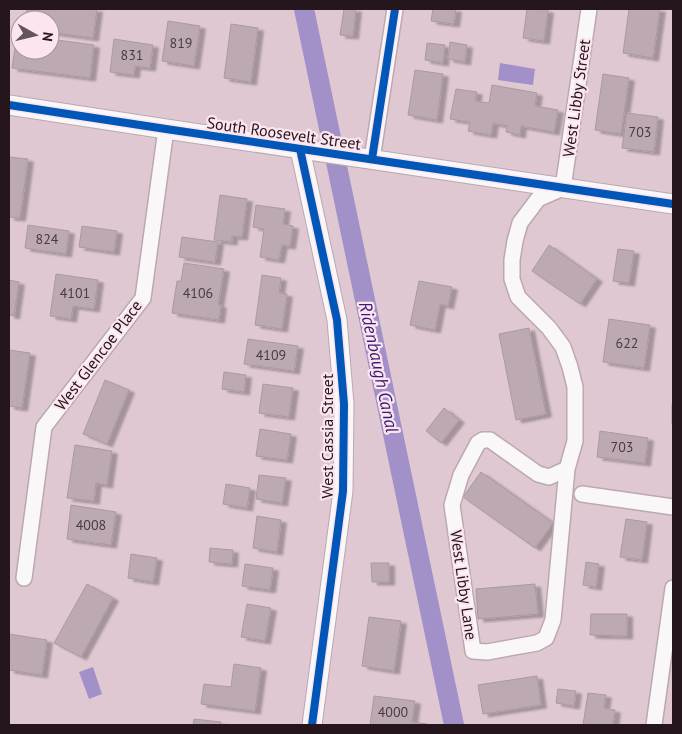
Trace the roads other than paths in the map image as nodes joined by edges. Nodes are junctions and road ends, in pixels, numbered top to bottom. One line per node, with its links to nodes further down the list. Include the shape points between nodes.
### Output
1 (395, 9): 6 (street)
2 (588, 9): 7 (street, West Libby Street)
3 (9, 105): 4 (street, South Roosevelt Street)
4 (166, 129): 5 (street, South Roosevelt Street); 12 (street, West Glencoe Place, via 143,298 44,427)
5 (300, 149): 6 (street, South Roosevelt Street); 14 (street, West Cassia Street, via 337,320 344,404 343,491)
6 (372, 159): 7 (street, South Roosevelt Street)
7 (563, 188): 8 (street, South Roosevelt Street); 9 (street, West Libby Lane, via 538,199 520,223 512,260 512,280 518,297 563,347 570,367 575,388 575,441)
8 (673, 204)
9 (567, 470): 9 (street, West Libby Lane, via 552,620 546,638 538,643 487,652 473,651 452,505 461,476 478,443 490,440 538,474 549,477)
10 (582, 494): 11 (street)
11 (673, 507)
12 (24, 578)
13 (673, 588): 15 (street)
14 (312, 725)
15 (654, 725)

